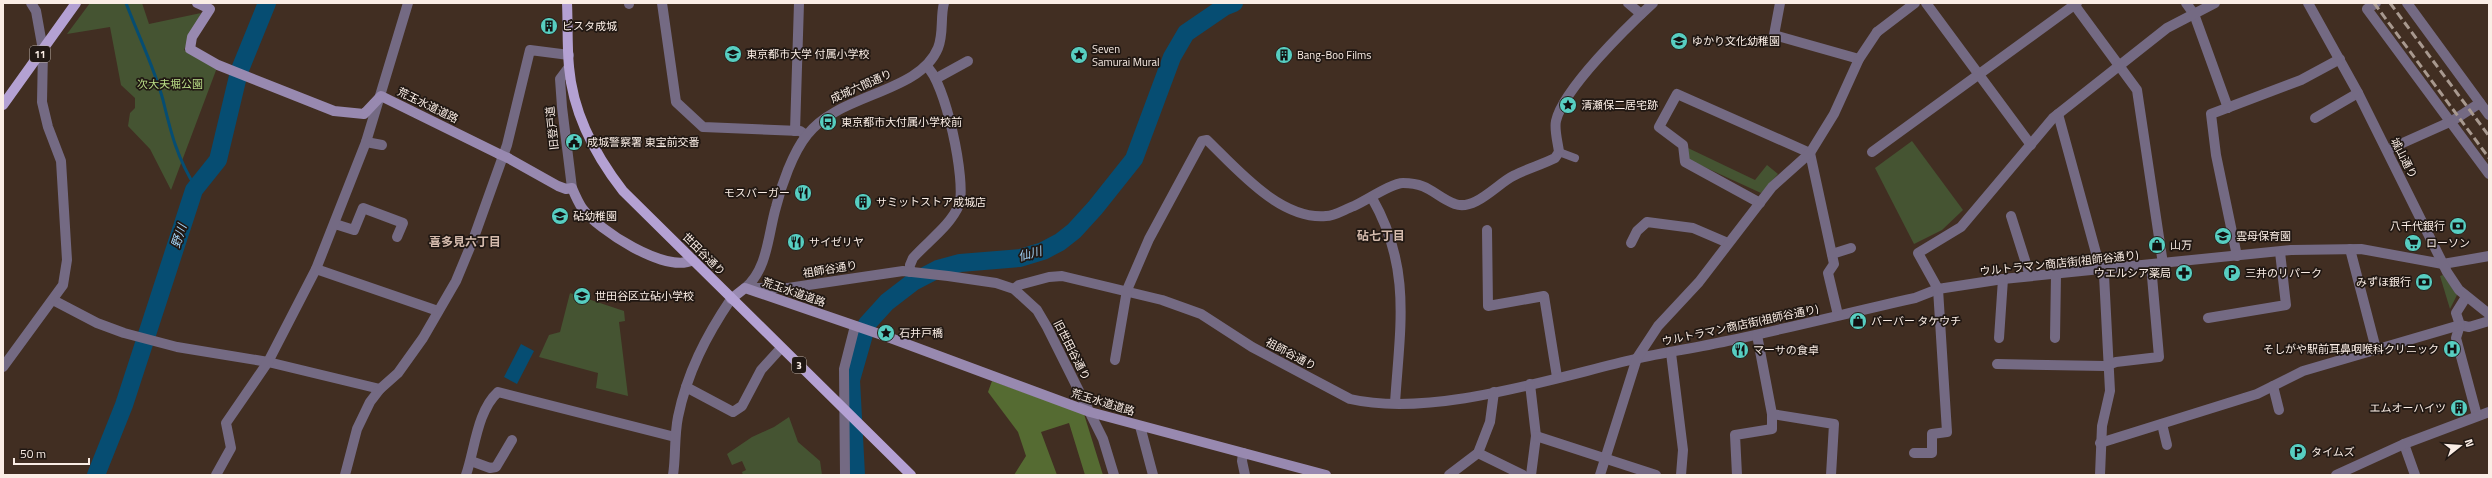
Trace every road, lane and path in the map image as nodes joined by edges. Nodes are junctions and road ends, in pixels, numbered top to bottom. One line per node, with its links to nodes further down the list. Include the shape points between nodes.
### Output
1 (31, 3): 23 (street, via 36,11)
2 (76, 3): 23 (main road, 11)
3 (197, 3): 20 (main road, 荒玉水道道路)
4 (408, 3): 34 (street)
5 (567, 3): 24 (main road, 世田谷通り / 3)
6 (662, 3): 42 (street, via 676,102 703,127)
7 (799, 3): 42 (street)
8 (944, 3): 28 (street, 成城六間通り, via 941,38 938,48)
9 (1628, 3): 21 (street)
10 (1653, 3): 21 (street)
11 (1780, 3): 25 (street, via 1774,35)
12 (1915, 3): 25 (street, via 1877,32)
13 (1926, 3): 31 (street)
14 (2186, 3): 22 (street)
15 (2215, 3): 22 (street)
16 (2308, 3): 26 (street, 城山通り)
17 (2376, 3): 41 (street, via 2368,9)
18 (2406, 3): 35 (street)
19 (2075, 4): 29 (street); 31 (street)
20 (211, 6): 34 (main road, 荒玉水道道路, via 192,37 190,49 218,65 334,111 364,114)
21 (1641, 14): 48 (street, via 1612,42 1563,104 1555,122)
22 (2194, 14): 29 (street, via 2167,28); 37 (street)
23 (43, 50): 36 (main road, 11); 85 (street, via 42,102 61,161 67,260 63,285)
24 (569, 54): 30 (main road, 世田谷通り / 3); 87 (street, via 530,50 507,145 456,281)
25 (1859, 59): 50 (street, via 1834,114)
26 (2340, 59): 33 (street, 城山通り); 37 (street, via 2301,80)
27 (968, 61): 32 (street)
28 (926, 66): 32 (street); 43 (street, 成城六間通り, via 910,78 834,111)
29 (2120, 66): 38 (street); 69 (street, via 2137,90)
30 (569, 67): 53 (street, 旧登戸道, via 560,79); 68 (main road, 世田谷通り / 3, via 577,106 600,161 623,191)
31 (1980, 74): 46 (street); 49 (street)
32 (937, 78): 74 (street, via 952,133 961,180 961,194 952,216 913,258 910,265)
33 (2358, 93): 40 (street); 47 (street, 城山通り)
34 (382, 96): 44 (street); 53 (main road, 荒玉水道道路, via 558,186)
35 (2480, 103): 39 (street); 41 (street)
36 (3, 105)
37 (2228, 108): 66 (street, via 2211,114 2216,155)
38 (2058, 114): 46 (street); 73 (street)
39 (2489, 115)
40 (2315, 118)
41 (2452, 121): 47 (street); 52 (street)
42 (795, 131): 43 (street)
43 (806, 135): 78 (street, 成城六間通り, via 794,157 776,206 764,258 754,280)
44 (366, 142): 45 (street); 57 (street)
45 (382, 145)
46 (2031, 145): 81 (street, via 1961,227 1918,253)
47 (2387, 150): 70 (street, 城山通り)
48 (1559, 152): 51 (street); 54 (street, via 1548,161 1512,176 1486,197 1465,204 1456,204 1421,184 1393,184)
49 (1872, 152)
50 (1810, 153): 55 (street, via 1772,187); 55 (street, via 1676,94 1659,127 1684,145 1685,162); 65 (street)
51 (1575, 158)
52 (2489, 174)
53 (572, 188): 68 (main road, via 581,207 610,234 632,247 660,258 686,264)
54 (1372, 198): 82 (street, via 1326,216 1299,213 1263,194 1207,140 1202,141 1149,239); 112 (street, via 1392,237 1401,281)
55 (1760, 203): 61 (street)
56 (2011, 216): 76 (street)
57 (335, 224): 59 (street, via 354,230 363,208 403,223); 72 (street)
58 (1487, 230): 106 (street, via 1488,306 1544,296)
59 (397, 237)
60 (1631, 243): 61 (street, via 1637,231 1647,222 1693,228)
61 (1728, 243): 100 (street, via 1699,282 1658,326)
62 (1851, 248): 65 (street)
63 (2350, 249): 64 (street, ウルトラマン商店街(祖師谷通り)); 70 (street, ウルトラマン商店街(祖師谷通り)); 98 (street)
64 (2280, 252): 66 (street, ウルトラマン商店街(祖師谷通り)); 90 (street, via 2286,305)
65 (1832, 254): 89 (street, via 1834,264 1828,273)
66 (2237, 256): 69 (street, ウルトラマン商店街(祖師谷通り))
67 (2489, 256): 70 (street, ウルトラマン商店街(祖師谷通り))
68 (693, 260): 84 (main road, 世田谷通り / 3)
69 (2163, 264): 71 (street, ウルトラマン商店街(祖師谷通り))
70 (2443, 264): 83 (street, 城山通り, via 2452,281)
71 (2151, 265): 73 (street, ウルトラマン商店街(祖師谷通り)); 104 (street, via 2159,357)
72 (316, 269): 87 (street); 102 (street)
73 (2102, 270): 75 (street, ウルトラマン商店街(祖師谷通り)); 104 (street)
74 (914, 272): 79 (street, 祖師谷通り, via 880,273); 80 (street, 祖師谷通り, via 996,283)
75 (2056, 274): 76 (street, ウルトラマン商店街(祖師谷通り)); 96 (street)
76 (2030, 276): 77 (street, ウルトラマン商店街(祖師谷通り))
77 (2003, 279): 81 (street, ウルトラマン商店街(祖師谷通り)); 95 (street)
78 (745, 288): 79 (street, 祖師谷通り); 84 (main road, 成城六間通り); 86 (main road, 荒玉水道道路)
79 (788, 288): 86 (street, via 783,293)
80 (1014, 289): 82 (street, 祖師谷通り, via 1019,285 1062,276); 115 (street, 旧世田谷通り, via 1041,315)
81 (1938, 289): 89 (street, ウルトラマン商店街(祖師谷通り), via 1915,298); 129 (street, via 1947,432 1932,434 1932,453)
82 (1127, 290): 101 (street); 112 (street, 祖師谷通り, via 1200,314 1252,347 1350,399)
83 (2466, 297): 88 (street, 城山通り); 92 (street, via 2456,313)
84 (731, 299): 97 (main road, 世田谷通り / 3); 109 (street, via 698,353)
85 (53, 300): 102 (street, via 97,323 131,334 173,346); 105 (street)
86 (786, 301): 93 (main road, 荒玉水道道路)
87 (438, 311): 110 (street, via 423,338 398,373)
88 (2489, 314)
89 (1838, 315): 94 (street, ウルトラマン商店街(祖師谷通り))
90 (2208, 318)
91 (2489, 321): 92 (street, via 2469,327)
92 (2460, 325): 98 (street); 118 (street, via 2456,338)
93 (857, 326): 113 (street, via 844,369); 115 (main road, 荒玉水道道路)
94 (1757, 335): 99 (street, ウルトラマン商店街(祖師谷通り)); 117 (street)
95 (1999, 338)
96 (2055, 338)
97 (781, 348): 109 (street, via 761,370 742,406 733,412); 113 (main road, 世田谷通り / 3)
98 (2376, 349): 108 (street, via 2303,371)
99 (1671, 353): 100 (street, ウルトラマン商店街(祖師谷通り)); 147 (street, via 1683,450)
100 (1637, 358): 106 (street, 祖師谷通り); 130 (street)
101 (1115, 360)
102 (268, 362): 110 (street); 132 (street, via 226,423 231,448)
103 (1997, 364): 104 (street)
104 (2110, 365): 124 (street, via 2110,391)
105 (3, 367)
106 (1557, 377): 107 (street, 祖師谷通り)
107 (1530, 384): 111 (street, 祖師谷通り); 121 (street)
108 (2273, 386): 114 (street); 119 (street, via 2257,394)
109 (686, 387): 122 (street)
110 (380, 389): 133 (street, via 370,402 357,429)
111 (1494, 392): 112 (street, 祖師谷通り, via 1432,402); 128 (street, via 1490,422)
112 (1395, 403)
113 (844, 408): 136 (street); 137 (main road, 世田谷通り / 3)
114 (2279, 410)
115 (1090, 412): 120 (main road, 荒玉水道道路); 138 (street, 旧世田谷通り, via 1103,439)
116 (2489, 412): 118 (street)
117 (1772, 414): 148 (street, via 1772,429 1735,435); 149 (street, via 1834,424)
118 (2477, 416): 125 (street)
119 (2162, 424): 124 (street); 126 (street)
120 (1140, 426): 127 (main road, 荒玉水道道路); 139 (street)
121 (1536, 436): 130 (street); 144 (street)
122 (675, 437): 131 (street, via 498,392 492,398 482,421 474,442); 135 (street)
123 (512, 440): 131 (street, via 496,467 490,468)
124 (2100, 443): 150 (street)
125 (2404, 444): 151 (street); 152 (street)
126 (2168, 445)
127 (1243, 453): 140 (street); 141 (main road, 荒玉水道道路)
128 (1478, 453): 142 (street); 143 (street)
129 (1914, 453)
130 (1605, 460): 145 (street); 146 (street)
131 (471, 461): 134 (street)
132 (216, 475)
133 (345, 475)
134 (466, 475)
135 (673, 475)
136 (845, 475)
137 (911, 475)
138 (1114, 475)
139 (1153, 475)
140 (1245, 475)
141 (1326, 475)
142 (1449, 475)
143 (1523, 475)
144 (1531, 475)
145 (1600, 475)
146 (1656, 475)
147 (1681, 475)
148 (1737, 475)
149 (1831, 475)
150 (2100, 475)
151 (2337, 475)
152 (2415, 475)

